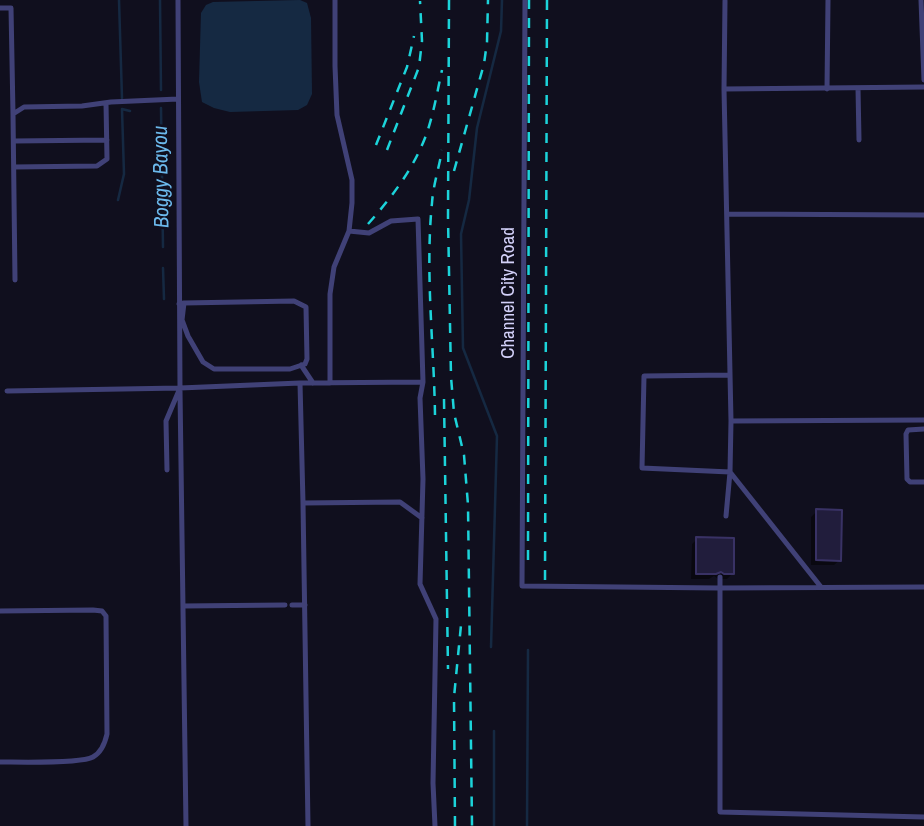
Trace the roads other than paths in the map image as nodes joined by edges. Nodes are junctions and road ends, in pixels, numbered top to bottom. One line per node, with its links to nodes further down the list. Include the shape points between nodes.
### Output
1 (178, 0): 13 (lane)
2 (335, 0): 22 (lane, via 337,115 352,180)
3 (525, 0): 45 (lane, Channel City Road, via 523,586)
4 (828, 0): 11 (lane)
5 (921, 0): 8 (lane)
6 (725, 1): 10 (lane)
7 (0, 8): 15 (lane, via 11,8)
8 (924, 80)
9 (924, 87): 12 (lane)
10 (724, 89): 11 (lane); 20 (lane)
11 (827, 89): 12 (lane)
12 (858, 89): 17 (lane)
13 (178, 99): 14 (lane); 24 (lane)
14 (106, 103): 15 (lane, via 24,107); 16 (lane)
15 (13, 114): 18 (lane)
16 (107, 140): 18 (lane); 19 (lane, via 107,159 97,166)
17 (859, 140)
18 (13, 141): 19 (lane)
19 (13, 167): 23 (lane)
20 (727, 214): 21 (lane); 26 (lane)
21 (924, 215)
22 (349, 231): 29 (lane, via 334,267 330,294); 30 (lane, via 369,233 391,221 418,219)
23 (15, 280)
24 (181, 303): 25 (lane, via 188,336 203,362 214,369); 25 (lane, via 301,303 306,307 307,359); 31 (lane)
25 (301, 365): 28 (lane)
26 (730, 375): 34 (lane); 37 (lane, via 644,376 642,468)
27 (300, 383): 28 (lane); 31 (lane); 39 (lane)
28 (313, 383): 29 (lane)
29 (330, 383): 30 (lane)
30 (423, 383): 41 (lane)
31 (180, 388): 32 (lane); 36 (lane, via 166,421); 49 (lane)
32 (8, 391)
33 (924, 420): 34 (lane)
34 (731, 421): 37 (lane)
35 (924, 429): 38 (lane, via 906,434 907,479)
36 (167, 470)
37 (730, 472): 40 (lane); 43 (lane)
38 (924, 482)
39 (303, 503): 41 (lane, via 400,502); 48 (lane)
40 (726, 516)
41 (422, 518): 55 (lane, via 420,584 436,620)
42 (720, 576): 45 (lane)
43 (821, 587): 44 (lane); 45 (lane)
44 (924, 587)
45 (719, 588): 52 (lane, via 720,812)
46 (285, 605): 49 (lane)
47 (292, 605): 48 (lane)
48 (305, 605): 54 (lane)
49 (183, 606): 53 (lane)
50 (0, 611): 51 (lane, via 102,611 106,616 107,734 104,745 91,758)
51 (0, 762)
52 (924, 817)
53 (186, 826)
54 (308, 826)
55 (436, 826)

